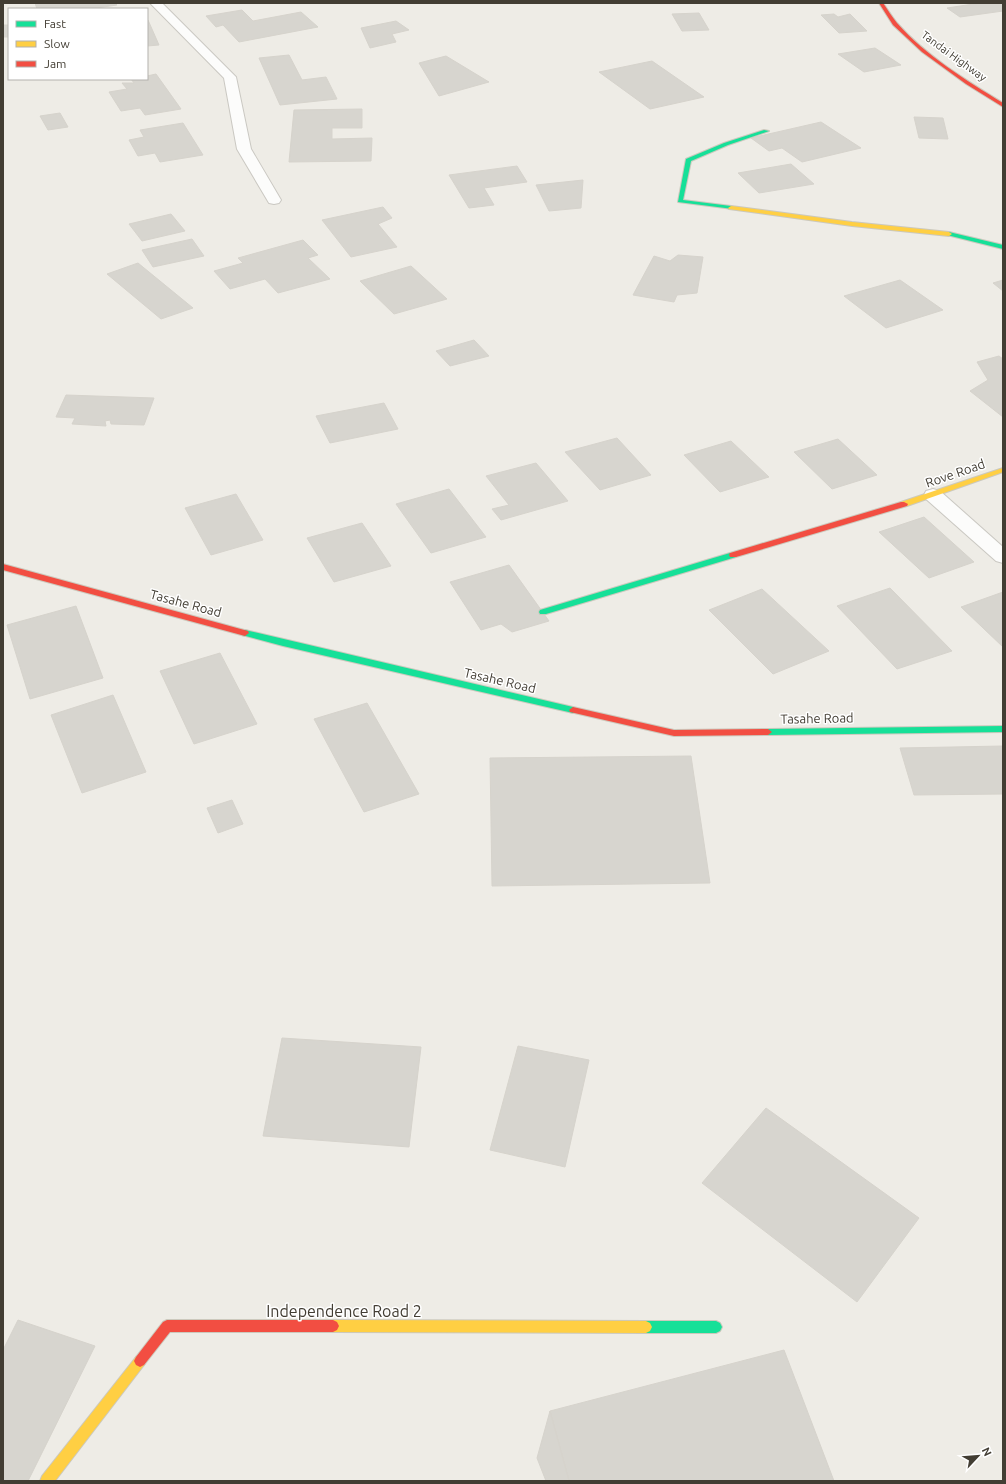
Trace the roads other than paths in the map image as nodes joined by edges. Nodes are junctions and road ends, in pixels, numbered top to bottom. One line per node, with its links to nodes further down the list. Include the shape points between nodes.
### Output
1 (156, 3): 5 (street, via 230,77 244,149)
2 (881, 3): 3 (street, Tandai Highway, via 895,24 924,51 968,83)
3 (1003, 104)
4 (766, 131): 6 (street, via 688,160 680,202 954,234)
5 (274, 200)
6 (1003, 248)
7 (1003, 470): 8 (street, Rove Road)
8 (925, 497): 9 (street); 11 (street, Rove Road)
9 (1003, 557)
10 (3, 567): 12 (street, Tasahe Road, via 283,643 674,733)
11 (543, 612)
12 (1003, 729)
13 (716, 1327): 14 (street, Independence Road 2, via 167,1326)
14 (47, 1481)

